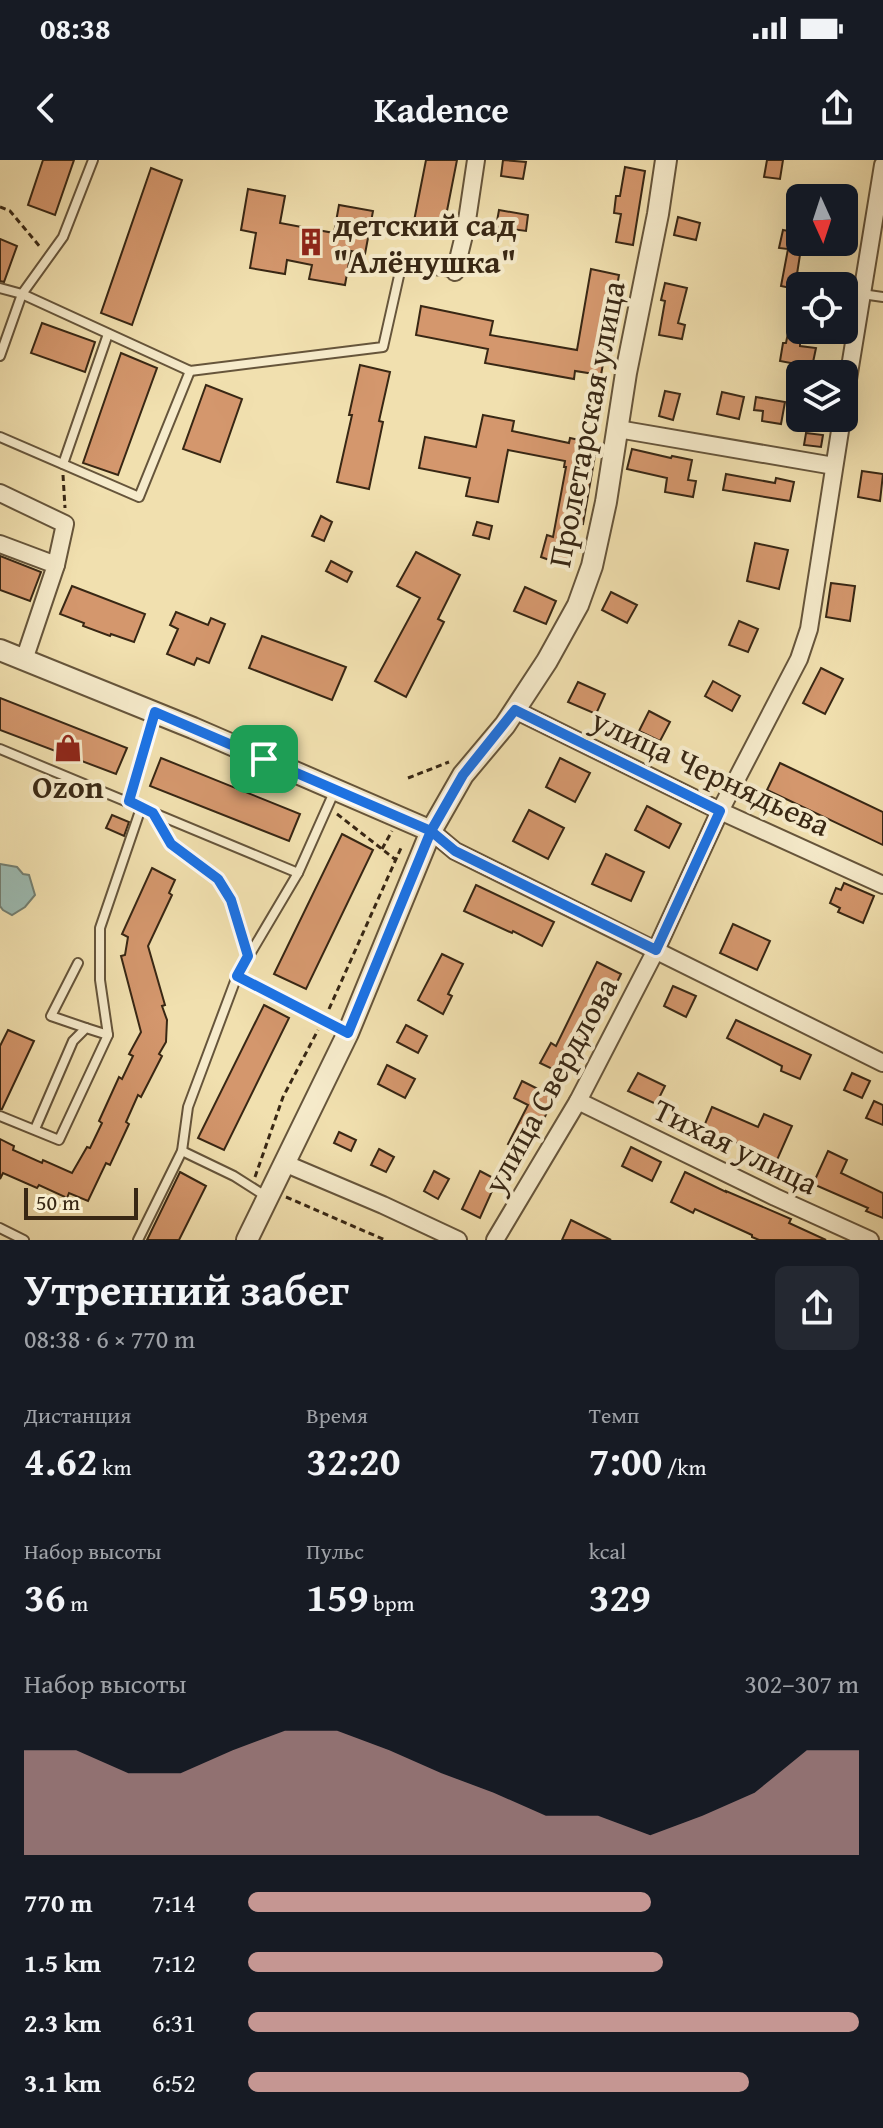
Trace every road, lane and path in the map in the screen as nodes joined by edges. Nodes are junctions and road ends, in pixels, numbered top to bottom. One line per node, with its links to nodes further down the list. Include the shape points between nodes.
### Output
1 (93, 160): 6 (lane, via 63,237)
2 (476, 160): 7 (street)
3 (666, 160): 16 (street, Пролетарская улица)
4 (883, 165): 10 (street)
5 (0, 207): 6 (path, via 10,211)
6 (49, 257): 9 (lane)
7 (455, 272): 15 (lane, via 401,267 383,347)
8 (0, 288): 9 (lane)
9 (22, 294): 12 (lane); 13 (lane)
10 (862, 294): 11 (lane); 14 (street)
11 (883, 297)
12 (108, 334): 15 (lane); 19 (lane)
13 (0, 356)
14 (851, 360)
15 (190, 371): 19 (lane, via 139,497)
16 (618, 429): 20 (street); 27 (street, Пролетарская улица, via 592,566 578,605)
17 (840, 432): 20 (street, улица Свердлова)
18 (0, 437): 19 (lane)
19 (63, 464): 22 (path)
20 (834, 466): 35 (street, улица Свердлова, via 805,645)
21 (0, 493): 22 (street)
22 (65, 524): 24 (street)
23 (0, 544): 24 (street)
24 (56, 565): 26 (street)
25 (0, 650): 26 (street)
26 (24, 660): 28 (street)
27 (515, 710): 35 (street, улица Чернядьева); 37 (street, Пролетарская улица, via 463,775)
28 (155, 712): 32 (street); 33 (lane)
29 (0, 749): 33 (lane)
30 (460, 757): 31 (path)
31 (408, 778)
32 (332, 798): 37 (street); 39 (path); 40 (lane)
33 (129, 801): 34 (lane)
34 (141, 808): 36 (lane); 49 (lane, via 100,928)
35 (720, 811): 41 (street, улица Чернядьева); 42 (street, улица Свердлова)
36 (153, 813): 40 (lane); 43 (path, via 171,844 218,879 231,900)
37 (431, 831): 42 (street, via 455,851); 48 (street, Пролетарская улица)
38 (401, 848): 39 (path)
39 (396, 860): 46 (path)
40 (298, 873): 43 (lane)
41 (883, 885)
42 (656, 950): 50 (street); 51 (street, улица Свердлова)
43 (248, 956): 45 (lane)
44 (78, 963): 47 (lane, via 51,1016)
45 (237, 976): 46 (lane); 54 (lane, via 188,1107)
46 (324, 1019): 48 (lane); 56 (path, via 283,1097)
47 (86, 1028): 49 (lane); 53 (lane, via 73,1041)
48 (348, 1033): 55 (street, Пролетарская улица)
49 (108, 1035): 53 (lane, via 59,1140)
50 (883, 1063)
51 (578, 1101): 63 (street, улица Свердлова); 64 (street, Тихая улица)
52 (0, 1116): 53 (lane)
53 (35, 1129)
54 (182, 1151): 56 (lane); 59 (lane)
55 (284, 1163): 56 (street, Пролетарская улица); 62 (street)
56 (269, 1194): 60 (street, Пролетарская улица); 61 (path)
57 (0, 1228): 58 (lane)
58 (24, 1240)
59 (138, 1240)
60 (247, 1240)
61 (385, 1240)
62 (458, 1240)
63 (495, 1240)
64 (870, 1240)

